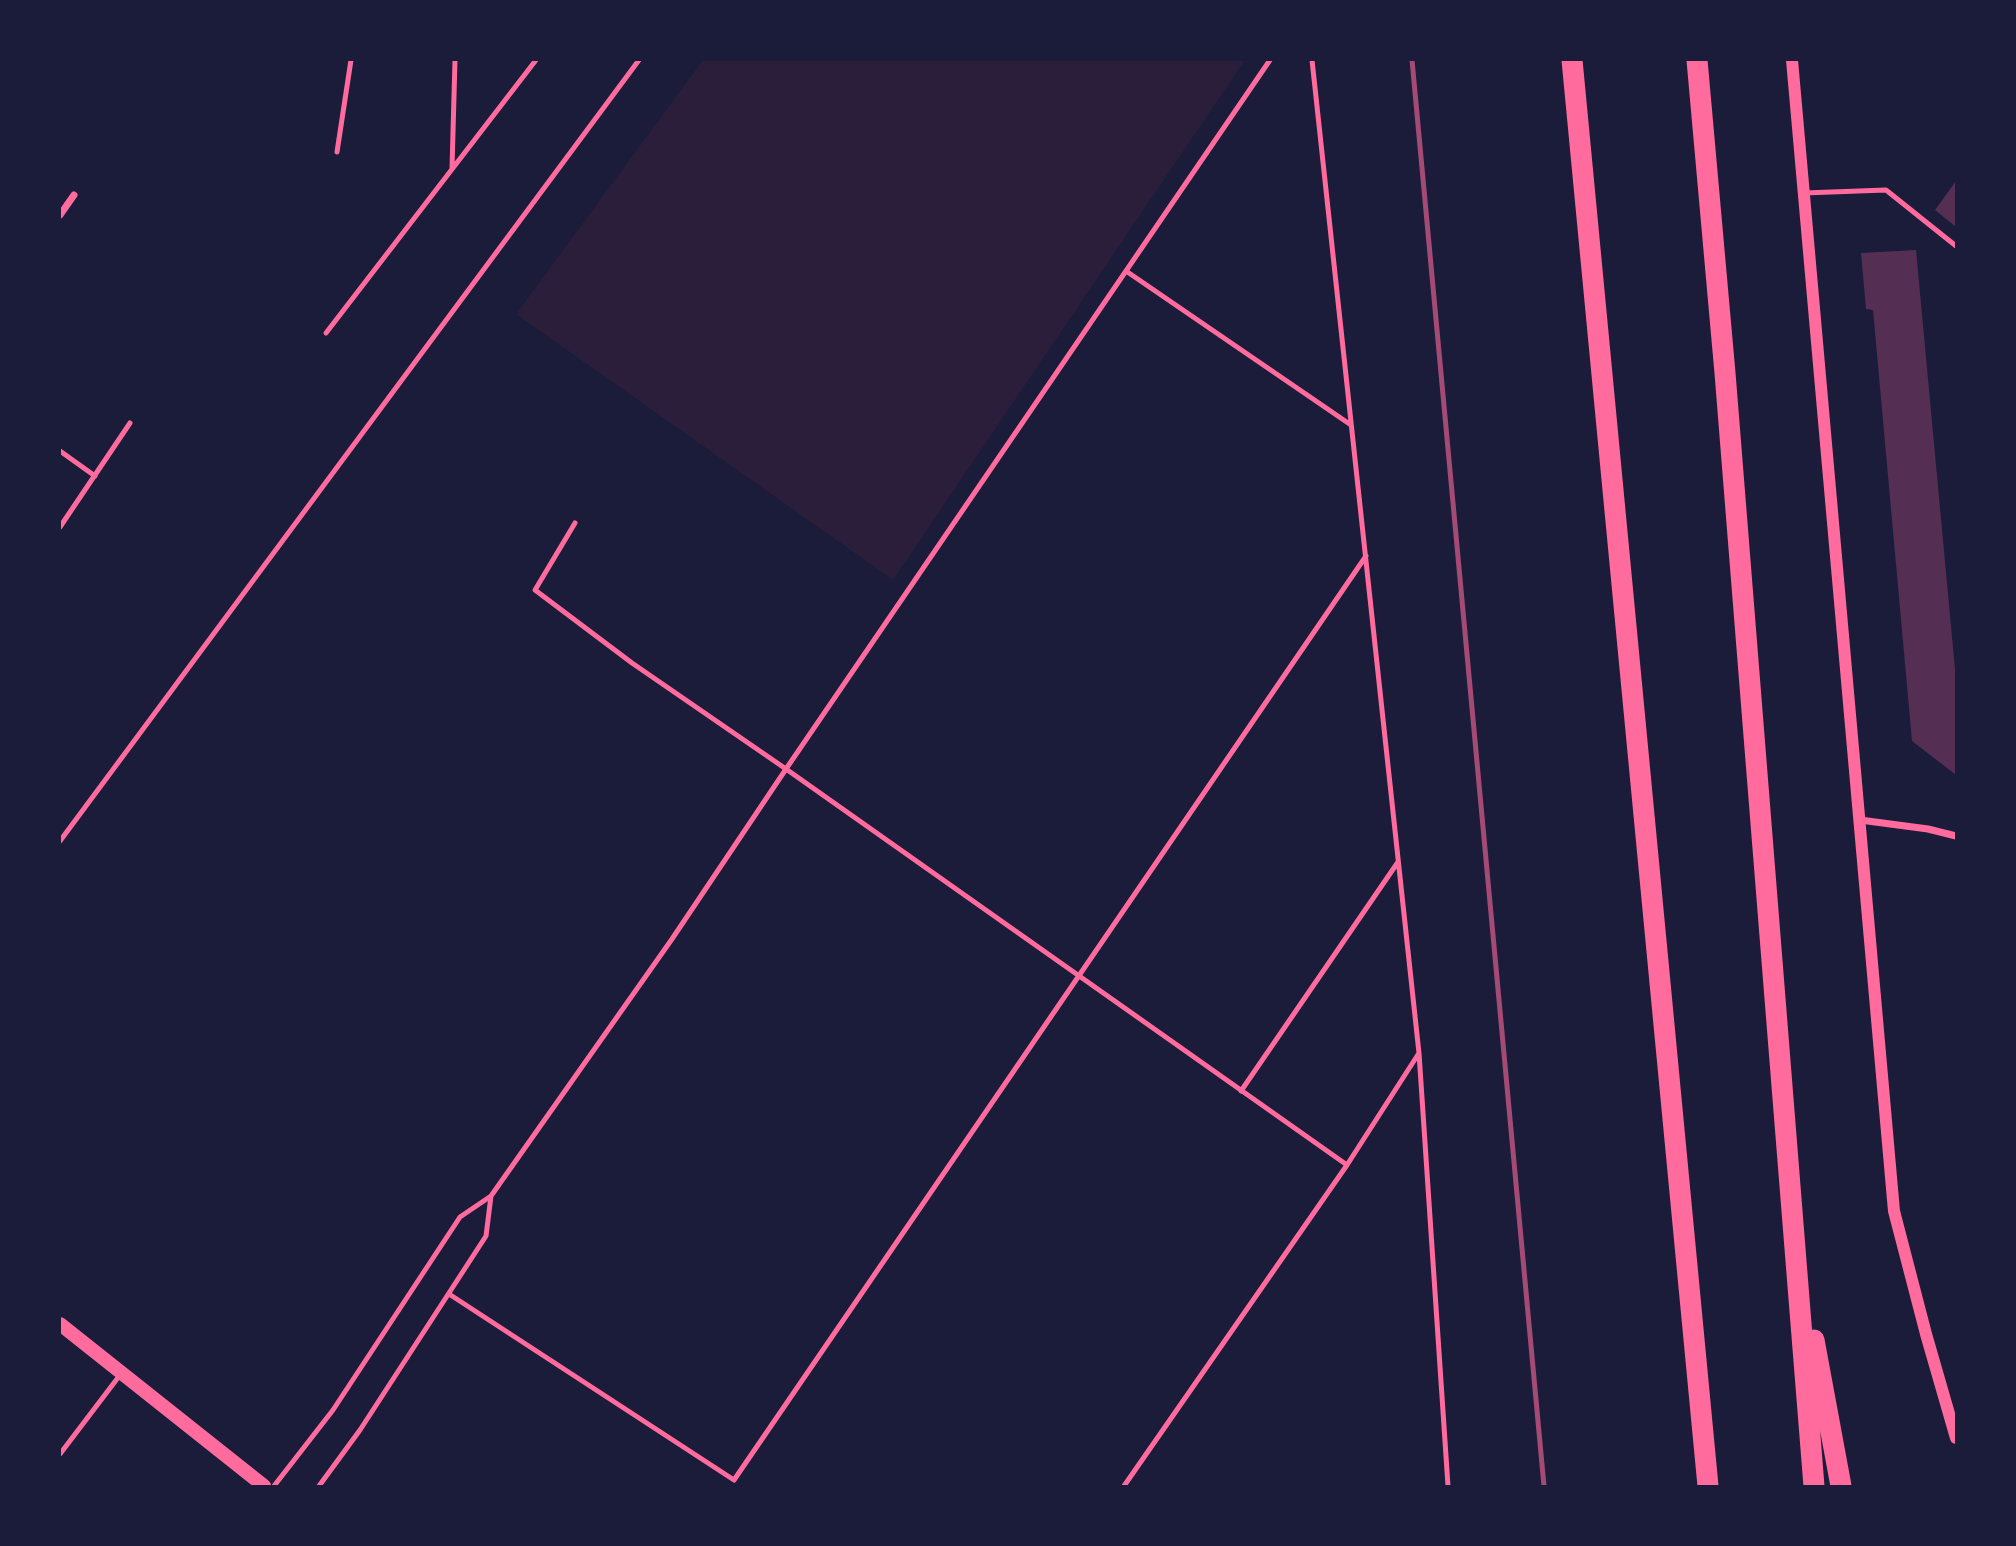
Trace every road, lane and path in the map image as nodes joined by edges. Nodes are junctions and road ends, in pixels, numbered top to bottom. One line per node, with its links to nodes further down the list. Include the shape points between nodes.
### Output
1 (351, 60): 10 (lane)
2 (455, 60): 11 (lane)
3 (536, 60): 11 (lane)
4 (639, 60): 28 (lane)
5 (1270, 60): 16 (lane)
6 (1312, 60): 19 (lane)
7 (1572, 60): 46 (highway)
8 (1697, 60): 35 (highway)
9 (1792, 60): 12 (street)
10 (337, 152)
11 (452, 169): 17 (lane)
12 (1804, 193): 15 (lane, via 1886,190); 26 (street)
13 (74, 195): 14 (street)
14 (60, 215)
15 (1956, 246)
16 (1126, 271): 19 (lane); 25 (lane)
17 (326, 333)
18 (130, 423): 21 (lane)
19 (1351, 425): 24 (lane)
20 (60, 451): 21 (lane)
21 (95, 476): 23 (lane)
22 (575, 523): 25 (lane, via 535,590)
23 (60, 527)
24 (1366, 556): 29 (lane); 30 (lane)
25 (786, 769): 30 (lane); 34 (lane)
26 (1860, 820): 27 (street); 39 (street, via 1894,1211)
27 (1956, 836)
28 (60, 841)
29 (1398, 862): 31 (lane); 32 (lane)
30 (1079, 976): 32 (lane); 36 (lane, via 734,1480)
31 (1419, 1053): 33 (lane); 45 (lane)
32 (1241, 1091): 33 (lane)
33 (1347, 1165): 44 (lane)
34 (491, 1196): 36 (lane, via 486,1236); 42 (lane, via 460,1217 333,1410)
35 (1793, 1225): 47 (highway); 48 (highway)
36 (449, 1294): 43 (lane)
37 (60, 1324): 38 (main road)
38 (122, 1372): 40 (lane); 41 (main road)
39 (1956, 1438)
40 (60, 1454)
41 (264, 1486)
42 (274, 1486)
43 (319, 1486)
44 (1124, 1486)
45 (1448, 1486)
46 (1707, 1486)
47 (1814, 1486)
48 (1841, 1486)

